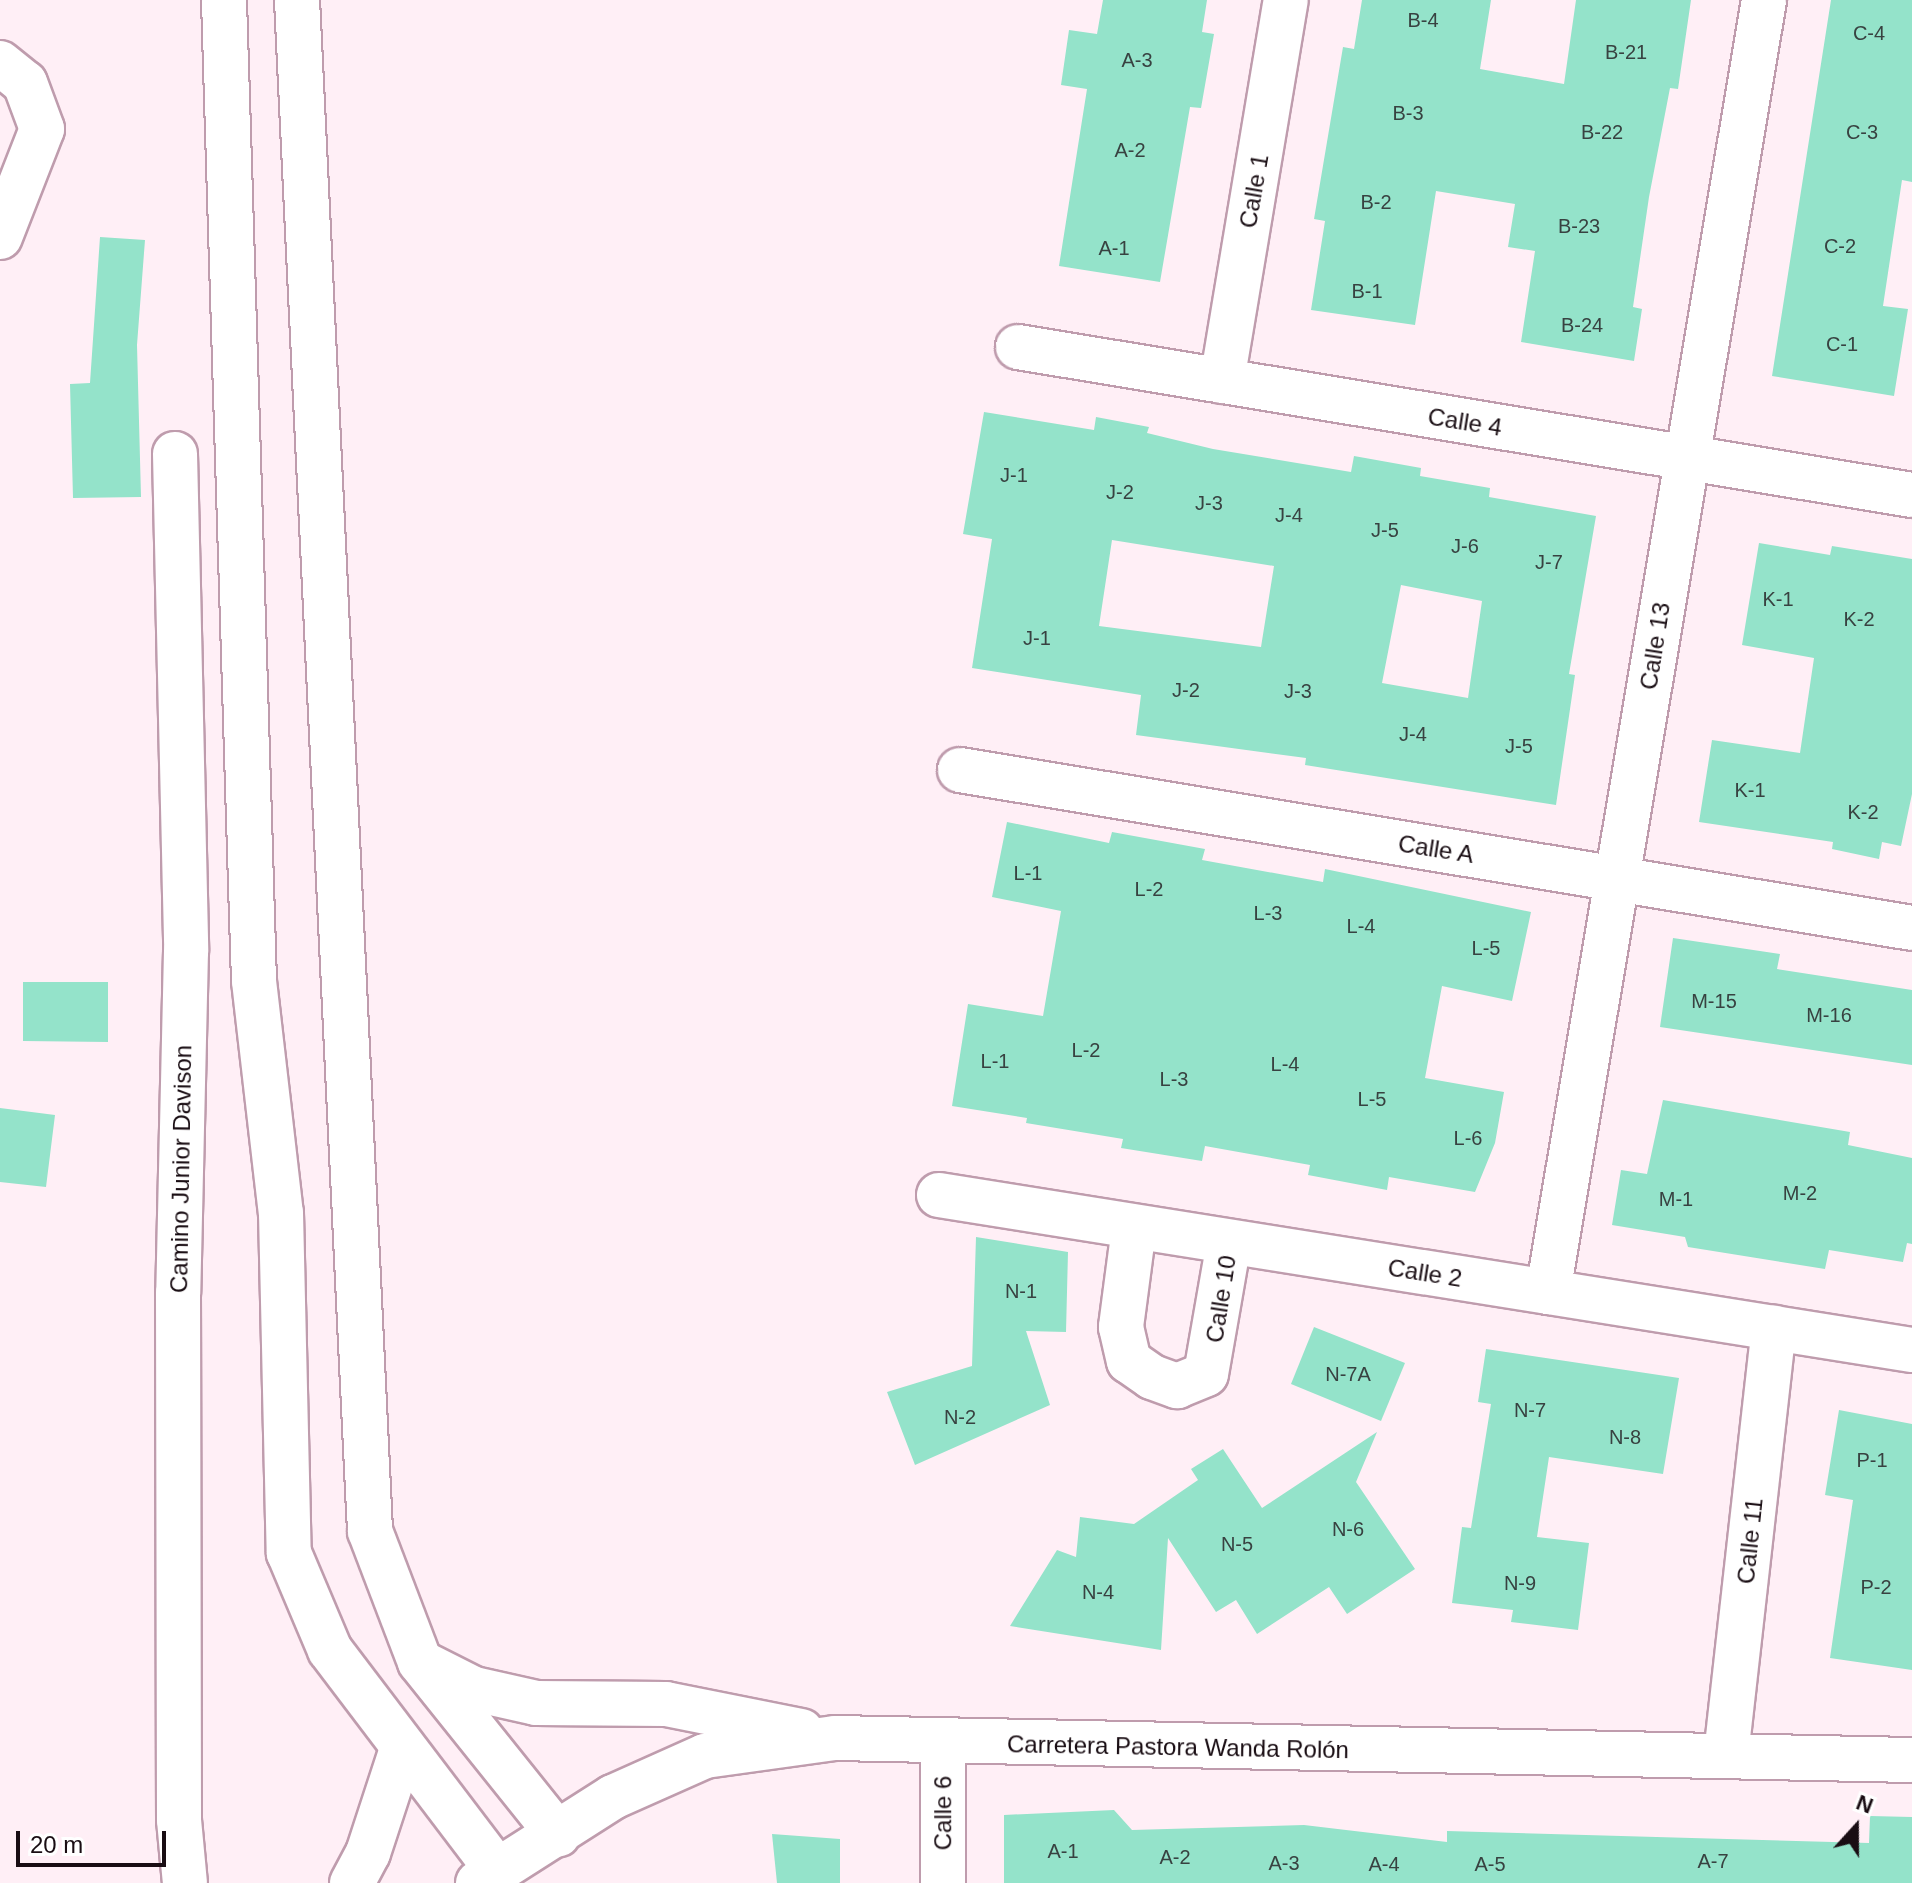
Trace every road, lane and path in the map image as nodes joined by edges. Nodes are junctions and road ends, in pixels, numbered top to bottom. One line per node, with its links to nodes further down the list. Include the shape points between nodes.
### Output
1 (224, 0): 24 (street, via 254,981 281,1213 289,1553 330,1650)
2 (297, 0): 21 (street, via 370,1531)
3 (1286, 0): 8 (street, Calle 1)
4 (1764, 0): 10 (street, Calle 13)
5 (0, 63): 6 (street, via 25,83 42,129)
6 (0, 237)
7 (1018, 347): 8 (street, Calle 4)
8 (1222, 381): 10 (street, Calle 4)
9 (175, 454): 29 (street, Camino Junior Davison, via 186,951 178,1293 179,1820)
10 (1686, 458): 11 (street, Calle 4); 13 (street, Calle 13)
11 (1912, 495)
12 (960, 770): 13 (street, Calle A)
13 (1616, 878): 14 (street, Calle A); 18 (street, Calle 13)
14 (1912, 928)
15 (939, 1195): 16 (street, Calle 2)
16 (1134, 1228): 17 (street, Calle 2); 17 (street, Calle 10, via 1121,1327 1129,1361 1177,1386 1206,1374)
17 (1229, 1242): 18 (street, Calle 2)
18 (1548, 1292): 19 (street, Calle 2)
19 (1774, 1328): 20 (street, Calle 2); 25 (street, Calle 11)
20 (1912, 1350)
21 (420, 1662): 22 (street, via 474,1689 536,1703 666,1704); 27 (street)
22 (835, 1738): 23 (street, Carretera Pastora Wanda Rolón); 27 (street, Carretera Pastora Wanda Rolón, via 705,1756 613,1797)
23 (943, 1743): 25 (street, Carretera Pastora Wanda Rolón); 31 (street, Calle 6)
24 (402, 1749): 28 (street); 30 (street, via 368,1853)
25 (1726, 1755): 26 (street, Carretera Pastora Wanda Rolón)
26 (1912, 1760)
27 (558, 1834): 28 (street, Carretera Pastora Wanda Rolón)
28 (488, 1877)
29 (185, 1883)
30 (352, 1883)
31 (943, 1883)

